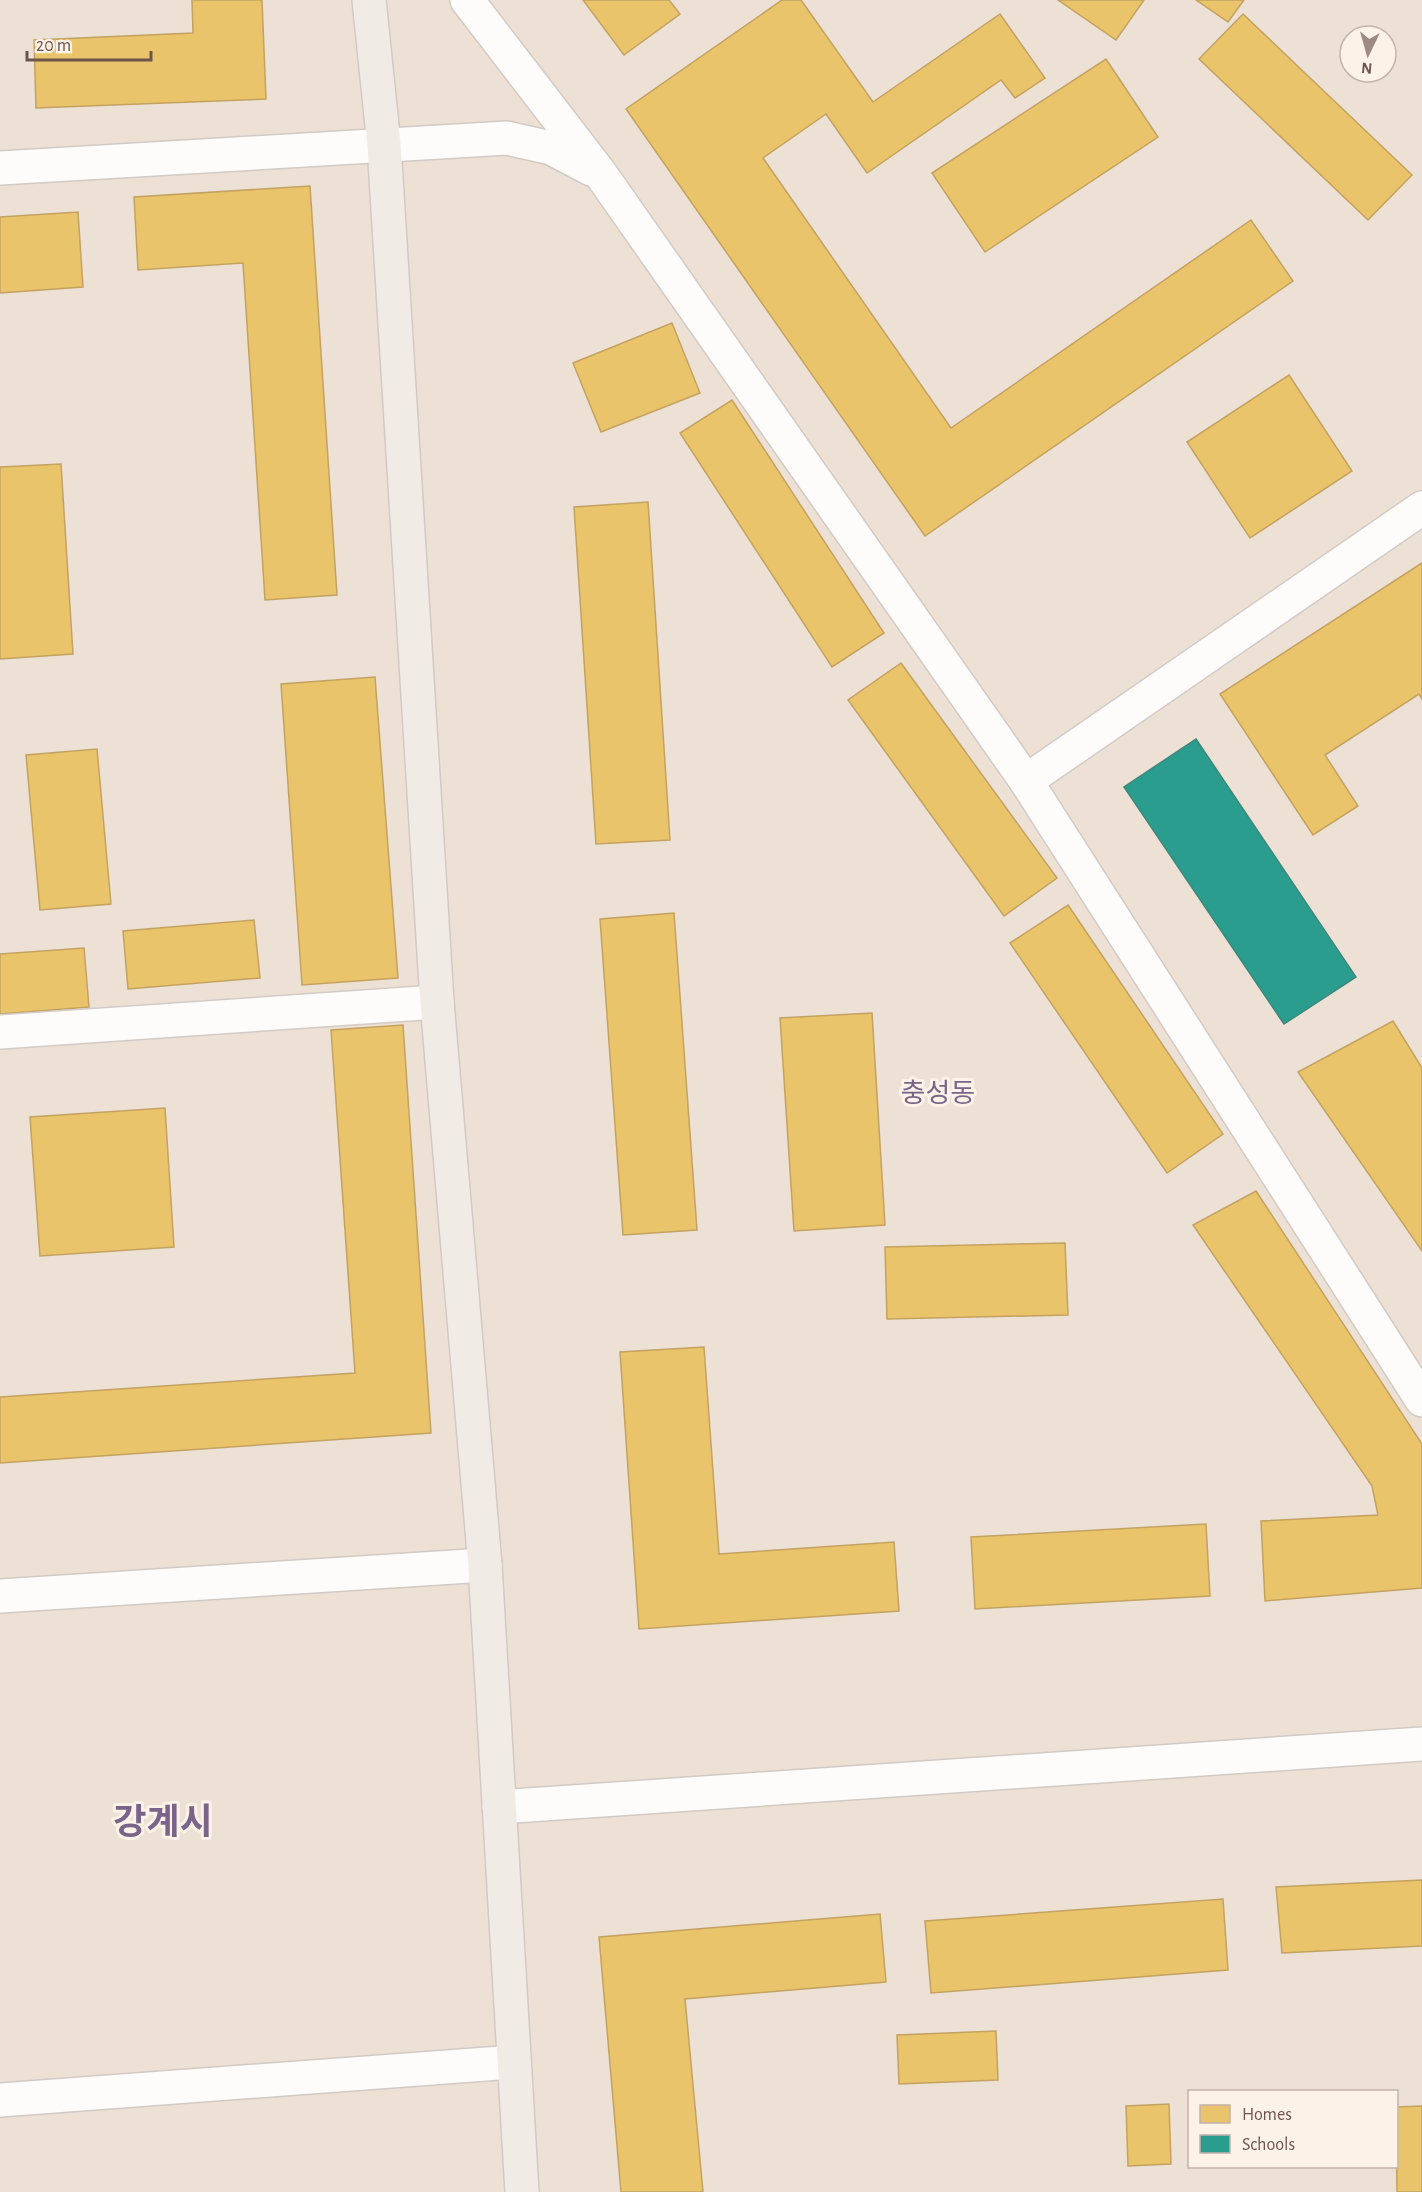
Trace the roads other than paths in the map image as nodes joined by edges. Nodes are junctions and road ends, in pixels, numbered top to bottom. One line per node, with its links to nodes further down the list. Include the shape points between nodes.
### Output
1 (369, 0): 3 (main road)
2 (467, 0): 5 (street)
3 (384, 146): 4 (street); 5 (street, via 507,138 550,148); 8 (main road)
4 (0, 168)
5 (600, 173): 7 (street)
6 (1422, 508): 7 (street)
7 (1026, 781): 10 (street)
8 (437, 1002): 9 (street); 11 (main road)
9 (0, 1032)
10 (1422, 1400)
11 (485, 1565): 12 (street); 14 (main road)
12 (0, 1596)
13 (1422, 1743): 14 (street)
14 (499, 1808): 15 (main road)
15 (514, 2062): 16 (street); 17 (main road)
16 (0, 2100)
17 (522, 2192)

